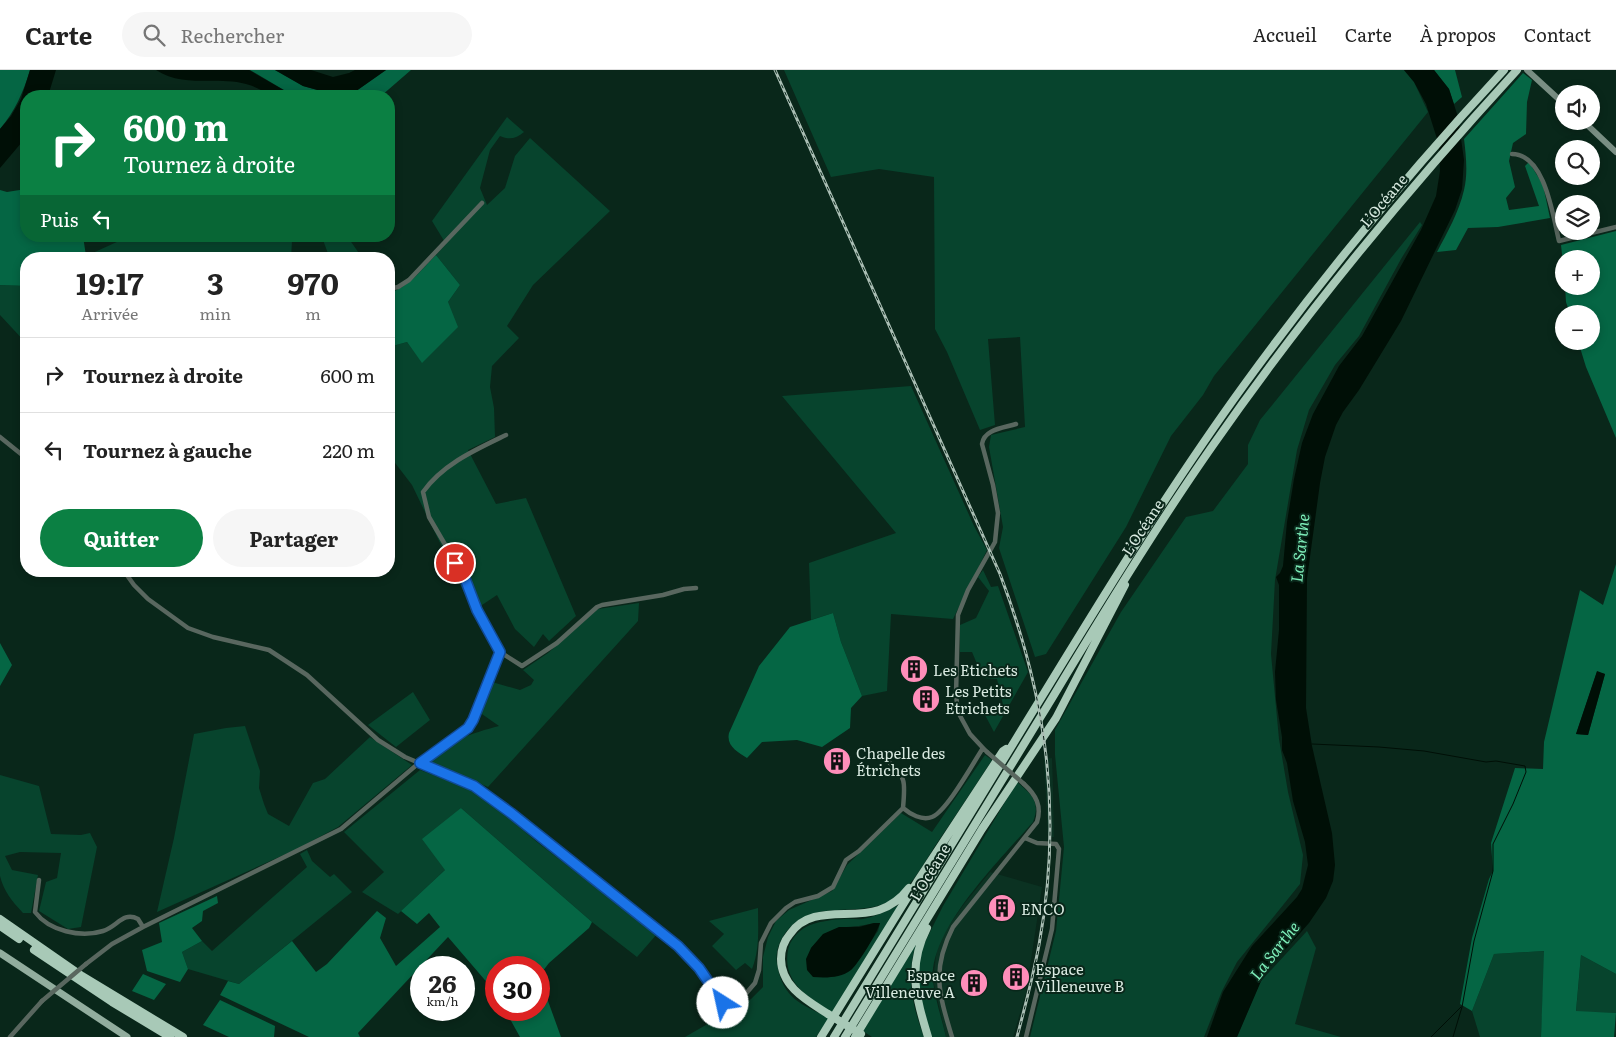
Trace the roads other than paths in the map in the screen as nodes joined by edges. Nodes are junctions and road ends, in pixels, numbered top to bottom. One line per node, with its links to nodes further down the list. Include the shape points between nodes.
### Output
1 (1504, 70): 19 (highway, L’Océane, via 1422,160 1244,385 1138,541)
2 (1516, 70): 15 (highway, L’Océane, via 1425,172 1299,326 1223,430)
3 (1527, 70): 4 (street)
4 (1555, 96)
5 (1593, 130): 6 (street)
6 (1616, 152)
7 (1512, 154): 9 (street, via 1528,159 1545,184 1559,241)
8 (482, 203): 10 (street, via 408,280)
9 (1616, 227)
10 (395, 288)
11 (1016, 424): 20 (street, via 986,433 983,437 998,514 995,542 958,615 958,712 970,734)
12 (506, 435): 18 (street, via 458,460 430,482 423,492 429,517 464,576 477,610)
13 (0, 436): 14 (street)
14 (20, 453)
15 (1126, 576): 25 (highway, via 1125,588 1056,718); 39 (highway, L’Océane)
16 (128, 577): 22 (street, via 148,599 188,628 269,650 307,675 378,740)
17 (696, 588): 18 (street, via 597,607 557,643 522,666)
18 (500, 652): 22 (street, via 468,728)
19 (1013, 744): 27 (highway, via 1003,751); 38 (highway, L’Océane)
20 (983, 748): 23 (street, via 942,811 931,818 909,814); 24 (street, bridge, via 1035,796 1039,814)
21 (883, 756): 23 (street, via 902,775 905,790)
22 (420, 763): 23 (street, via 474,786 511,813 678,946 727,1006 743,997 755,983 761,943 771,922 795,902 818,896 832,887 846,860); 30 (street, via 330,835)
23 (903, 808)
24 (1025, 838): 41 (street, via 953,927 946,942 938,980); 42 (street, via 1037,843 1056,844 1059,849 1052,929)
25 (955, 872): 32 (highway); 40 (highway, via 954,880 923,936 915,962 916,995)
26 (40, 880): 30 (street, via 35,912 62,931 104,931 128,916 138,919)
27 (917, 882): 32 (highway, bridge, via 879,910 803,921 784,944 782,963 788,981 802,996); 37 (highway)
28 (0, 919): 36 (highway, via 82,976)
29 (0, 926): 35 (highway, via 68,974)
30 (143, 926): 33 (street, bridge, via 86,964 42,1002)
31 (0, 953): 34 (main road)
32 (861, 1036)
33 (10, 1037)
34 (127, 1037)
35 (170, 1037)
36 (183, 1037)
37 (821, 1037)
38 (834, 1037)
39 (845, 1037)
40 (928, 1037)
41 (952, 1037)
42 (1026, 1037)

